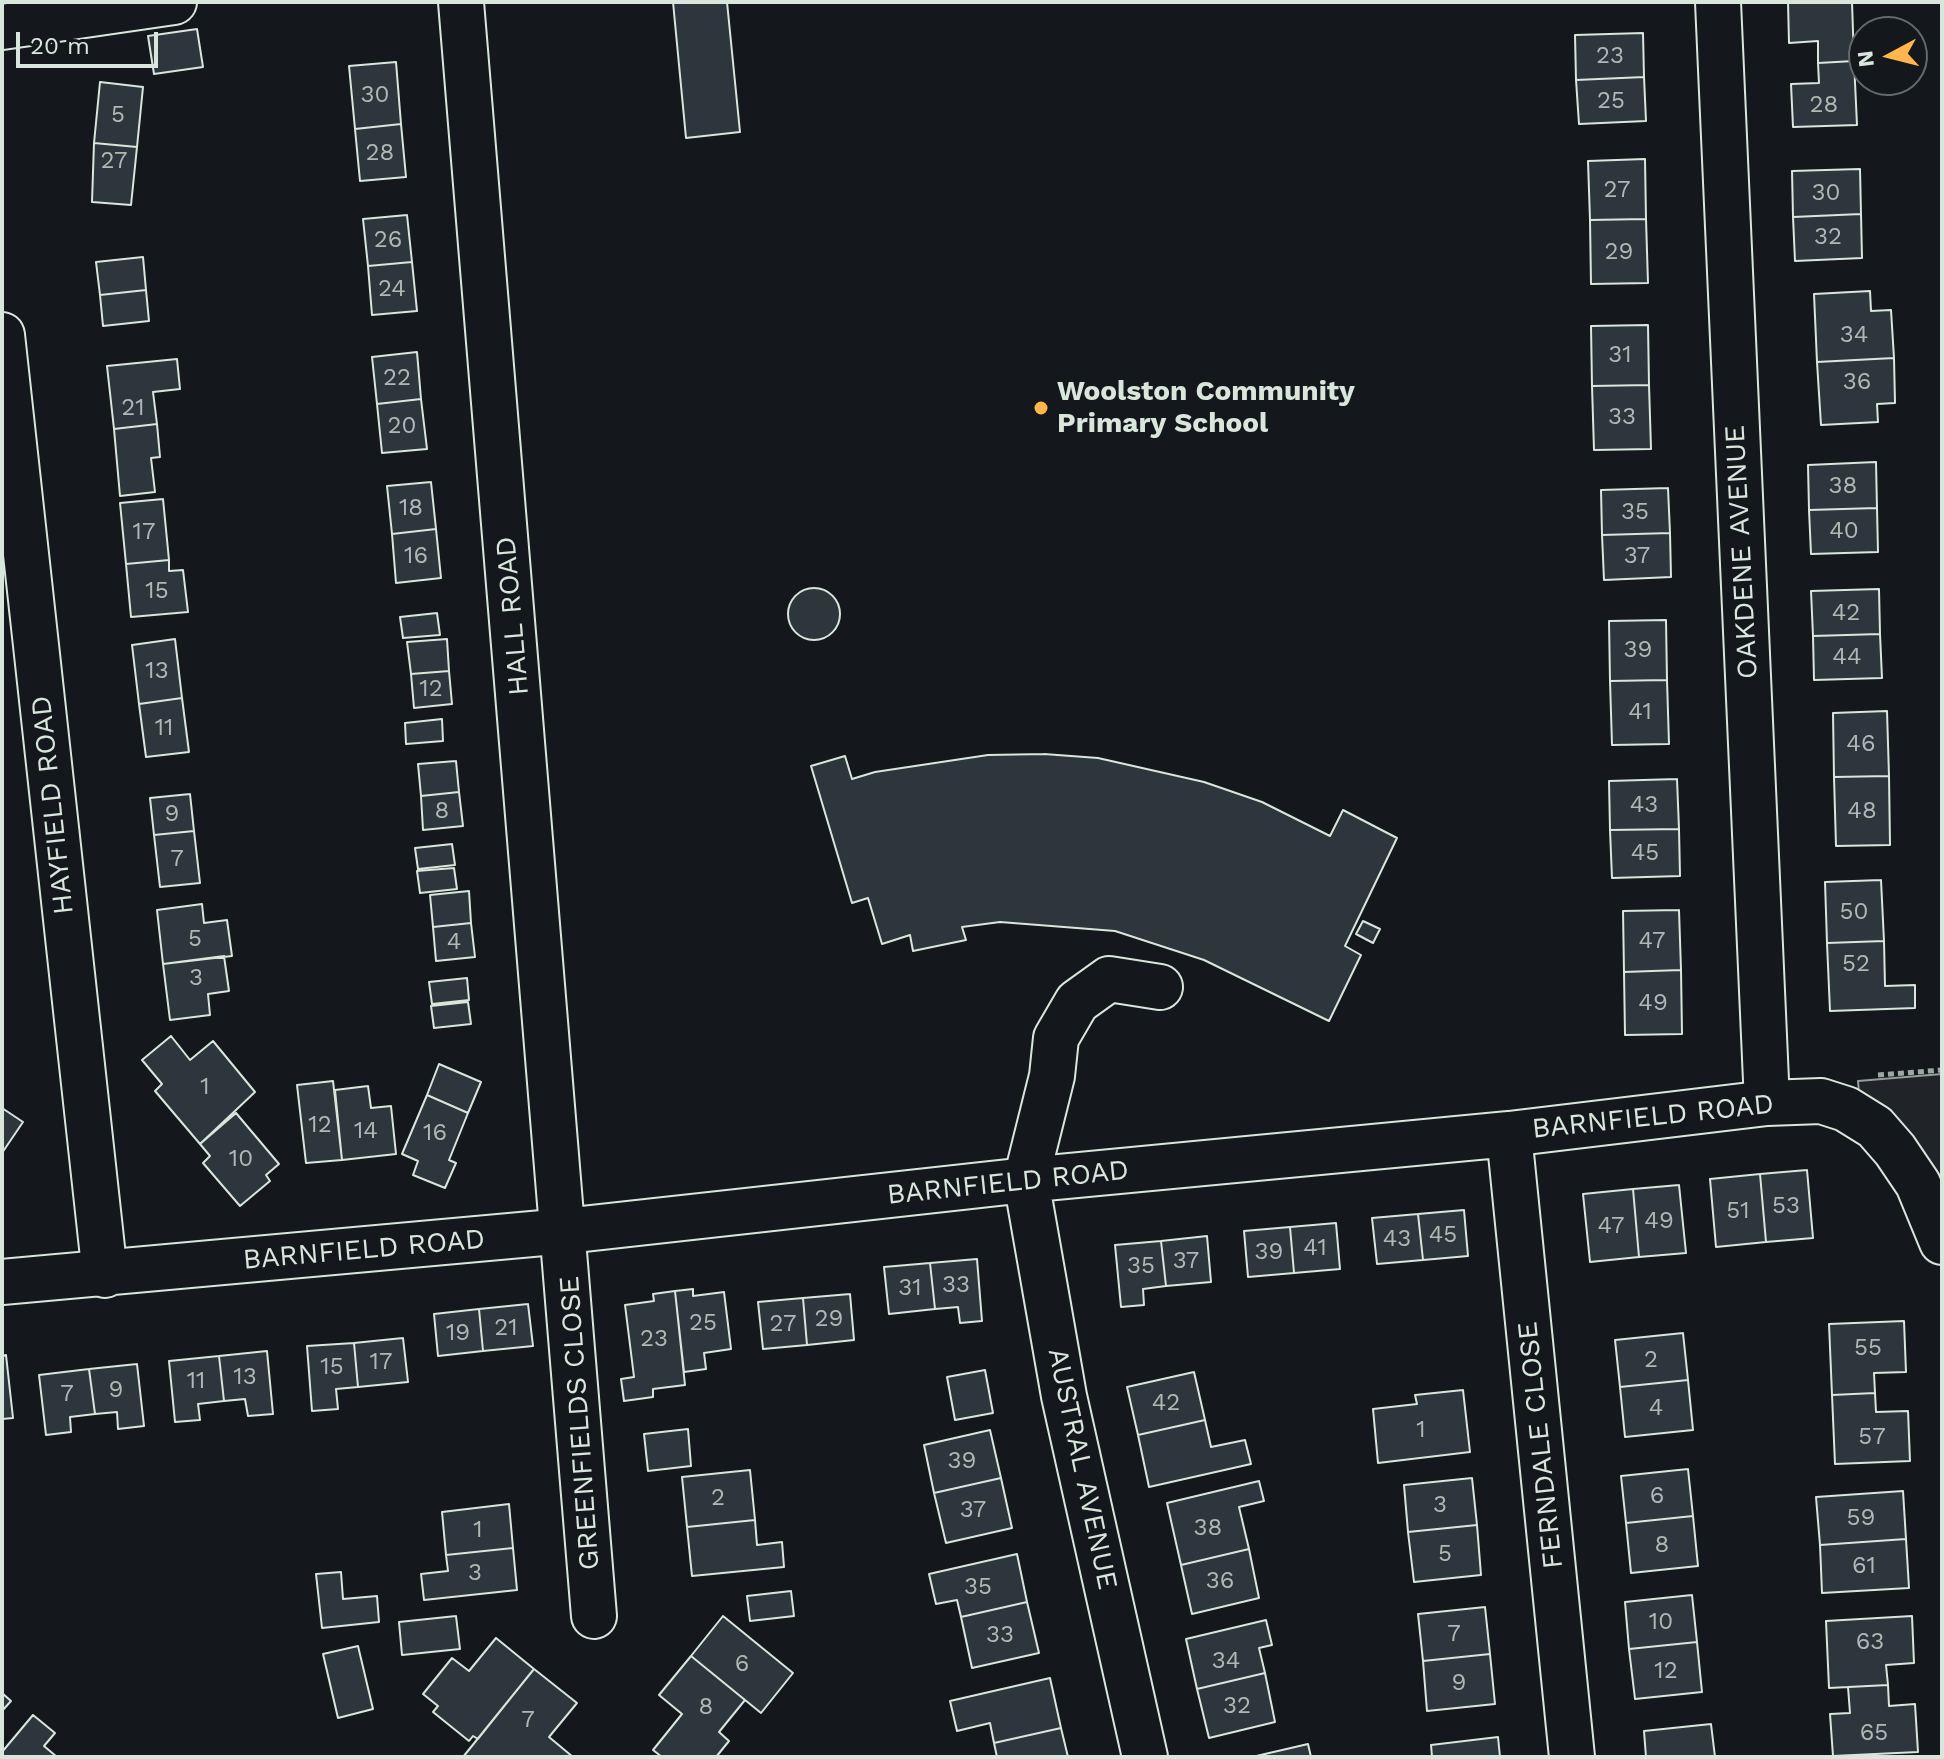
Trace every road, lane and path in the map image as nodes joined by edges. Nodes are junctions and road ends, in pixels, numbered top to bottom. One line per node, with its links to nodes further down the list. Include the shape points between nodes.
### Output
1 (174, 2): 4 (street)
2 (461, 2): 12 (street, HALL ROAD)
3 (1718, 2): 9 (street, OAKDENE AVENUE)
4 (2, 27)
5 (2, 335): 14 (street, HAYFIELD ROAD)
6 (1160, 987): 11 (street, via 1109,979 1077,1002 1056,1038)
7 (1942, 1070): 8 (path)
8 (1875, 1075)
9 (1767, 1103): 10 (street, BARNFIELD ROAD); 13 (street, BARNFIELD ROAD, via 1821,1101 1875,1127 1918,1184)
10 (1509, 1134): 11 (street, BARNFIELD ROAD); 18 (street, FERNDALE CLOSE)
11 (1026, 1180): 12 (street, BARNFIELD ROAD); 17 (street, AUSTRAL AVENUE, via 1064,1396)
12 (565, 1231): 14 (street, BARNFIELD ROAD); 16 (street, GREENFIELDS CLOSE)
13 (1942, 1242)
14 (105, 1275): 15 (street, BARNFIELD ROAD)
15 (2, 1282)
16 (594, 1616)
17 (1145, 1757)
18 (1572, 1757)

